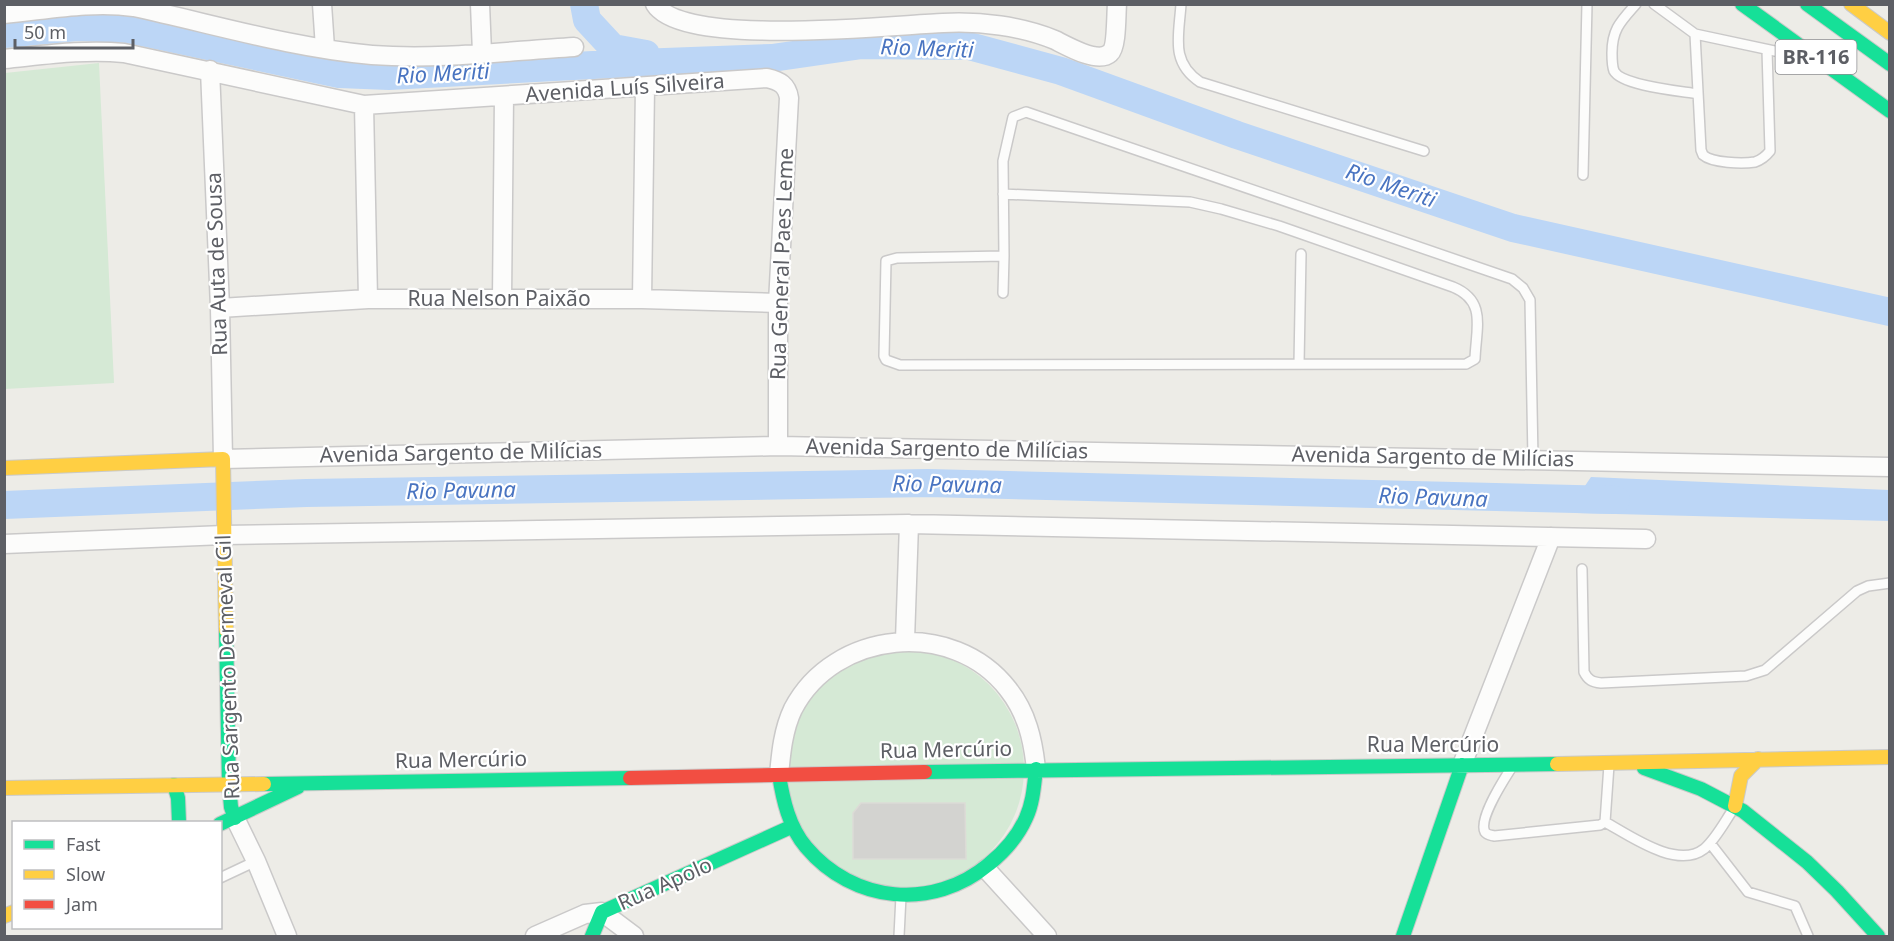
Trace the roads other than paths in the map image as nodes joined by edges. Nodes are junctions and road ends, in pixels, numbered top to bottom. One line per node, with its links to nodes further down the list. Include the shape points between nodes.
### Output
1 (322, 4): 17 (street)
2 (480, 4): 19 (street)
3 (654, 4): 4 (street, via 664,16 683,22 748,32 982,24 1047,37 1103,57 1114,46)
4 (1117, 4)
5 (1181, 4): 30 (lane, via 1178,49 1183,68 1200,82)
6 (1587, 4): 31 (lane)
7 (1636, 4): 26 (lane, via 1614,34 1614,71 1627,81)
8 (1654, 4): 15 (lane)
9 (1742, 4): 21 (main road, BR-116)
10 (1807, 4): 22 (main road, BR-116)
11 (1851, 4): 14 (main road, BR-116)
12 (116, 5): 13 (street, Avenida Luís Silveira); 17 (street, Avenida Luís Silveira)
13 (4, 14)
14 (1890, 33)
15 (1695, 34): 18 (lane); 26 (lane)
16 (574, 47): 19 (street, Avenida Luís Silveira)
17 (325, 48): 19 (street, Avenida Luís Silveira, via 411,57)
18 (1767, 50): 21 (lane); 26 (lane, via 1770,151 1765,157 1755,162 1713,161 1703,155)
19 (482, 53)
20 (4, 59): 23 (street, Avenida Luís Silveira, via 98,50)
21 (1822, 62): 29 (main road, BR-116)
22 (1890, 64)
23 (210, 70): 28 (street, Avenida Luís Silveira); 40 (street, Rua Auta de Sousa)
24 (783, 84): 25 (street, Avenida Luís Silveira, via 767,78); 39 (street, Rua General Paes Leme, via 789,99)
25 (645, 87): 27 (street, Avenida Luís Silveira); 38 (street)
26 (1698, 94)
27 (504, 96): 28 (street, Avenida Luís Silveira); 37 (street)
28 (364, 105): 36 (street)
29 (1890, 111)
30 (1424, 151)
31 (1583, 175)
32 (1003, 194): 34 (lane); 41 (lane, via 1205,205 1279,226 1453,287 1475,304 1475,359 1466,364); 43 (lane, via 1003,161 1013,117 1026,112 1512,279 1530,300)
33 (1301, 254): 41 (lane)
34 (1004, 256): 35 (lane); 41 (lane, via 885,261 886,360 900,365)
35 (1003, 294)
36 (368, 299): 37 (street, Rua Nelson Paixão); 40 (street, Rua Nelson Paixão)
37 (502, 299): 38 (street, Rua Nelson Paixão)
38 (642, 299): 39 (street, Rua Nelson Paixão)
39 (778, 303): 42 (street, Rua General Paes Leme)
40 (220, 308): 44 (street, Rua Auta de Sousa)
41 (1299, 364)
42 (778, 446): 43 (street, Avenida Sargento de Milícias); 44 (street, Avenida Sargento de Milícias)
43 (1533, 459): 45 (street, Avenida Sargento de Milícias)
44 (223, 465): 46 (main road, Avenida Sargento de Milícias); 48 (main road, Rua Sargento Dermeval Gil)
45 (1890, 467)
46 (4, 468)
47 (909, 524): 48 (street); 49 (street); 54 (street)
48 (224, 531): 51 (street); 64 (main road, Rua Sargento Dermeval Gil)
49 (1551, 537): 50 (street); 58 (street)
50 (1646, 539)
51 (4, 544)
52 (1582, 569): 53 (lane, via 1584,672 1592,682 1601,683 1755,674 1765,670 1857,591)
53 (1890, 583)
54 (905, 640): 60 (street, via 934,643 962,652 1008,688 1023,712 1033,740); 61 (street, via 871,645 840,659 813,681 789,720 782,741)
55 (1890, 757): 56 (main road, Rua Mercúrio)
56 (1758, 759): 57 (main road, Rua Mercúrio); 66 (main road, via 1741,776)
57 (1617, 762): 59 (main road, Rua Mercúrio); 66 (main road, via 1688,784); 69 (lane)
58 (1462, 765): 59 (main road, Rua Mercúrio); 60 (main road, Rua Mercúrio); 83 (main road)
59 (1512, 765): 69 (lane, via 1487,812 1487,834 1593,827)
60 (1036, 769): 61 (main road, Rua Mercúrio); 73 (main road, via 1033,798 1023,825 1007,849)
61 (779, 775): 62 (main road, Rua Mercúrio); 70 (main road, via 783,801)
62 (303, 784): 64 (main road, Rua Mercúrio); 68 (main road)
63 (174, 785): 64 (main road, Rua Mercúrio); 65 (main road, Rua Mercúrio); 67 (main road)
64 (229, 785): 68 (main road, Rua Sargento Dermeval Gil)
65 (4, 788)
66 (1735, 806): 71 (lane); 85 (main road, via 1818,872)
67 (179, 821)
68 (228, 821): 72 (street, Rua Sargento Dermeval Gil)
69 (1605, 822): 71 (lane, via 1674,855 1697,853)
70 (793, 826): 75 (main road, via 807,848 849,882 874,892); 76 (main road, Rua Apolo)
71 (1710, 843): 84 (lane, via 1748,892 1796,906)
72 (256, 861): 74 (lane); 77 (street, Rua Sargento Dermeval Gil)
73 (986, 869): 75 (main road, via 946,890); 82 (street)
74 (222, 877)
75 (901, 896): 81 (lane)
76 (602, 912): 78 (street, Rua Apolo, via 585,914); 79 (main road); 80 (street)
77 (287, 936)
78 (535, 936)
79 (592, 936)
80 (634, 936)
81 (899, 936)
82 (1047, 936)
83 (1403, 936)
84 (1808, 936)
85 (1878, 936)

